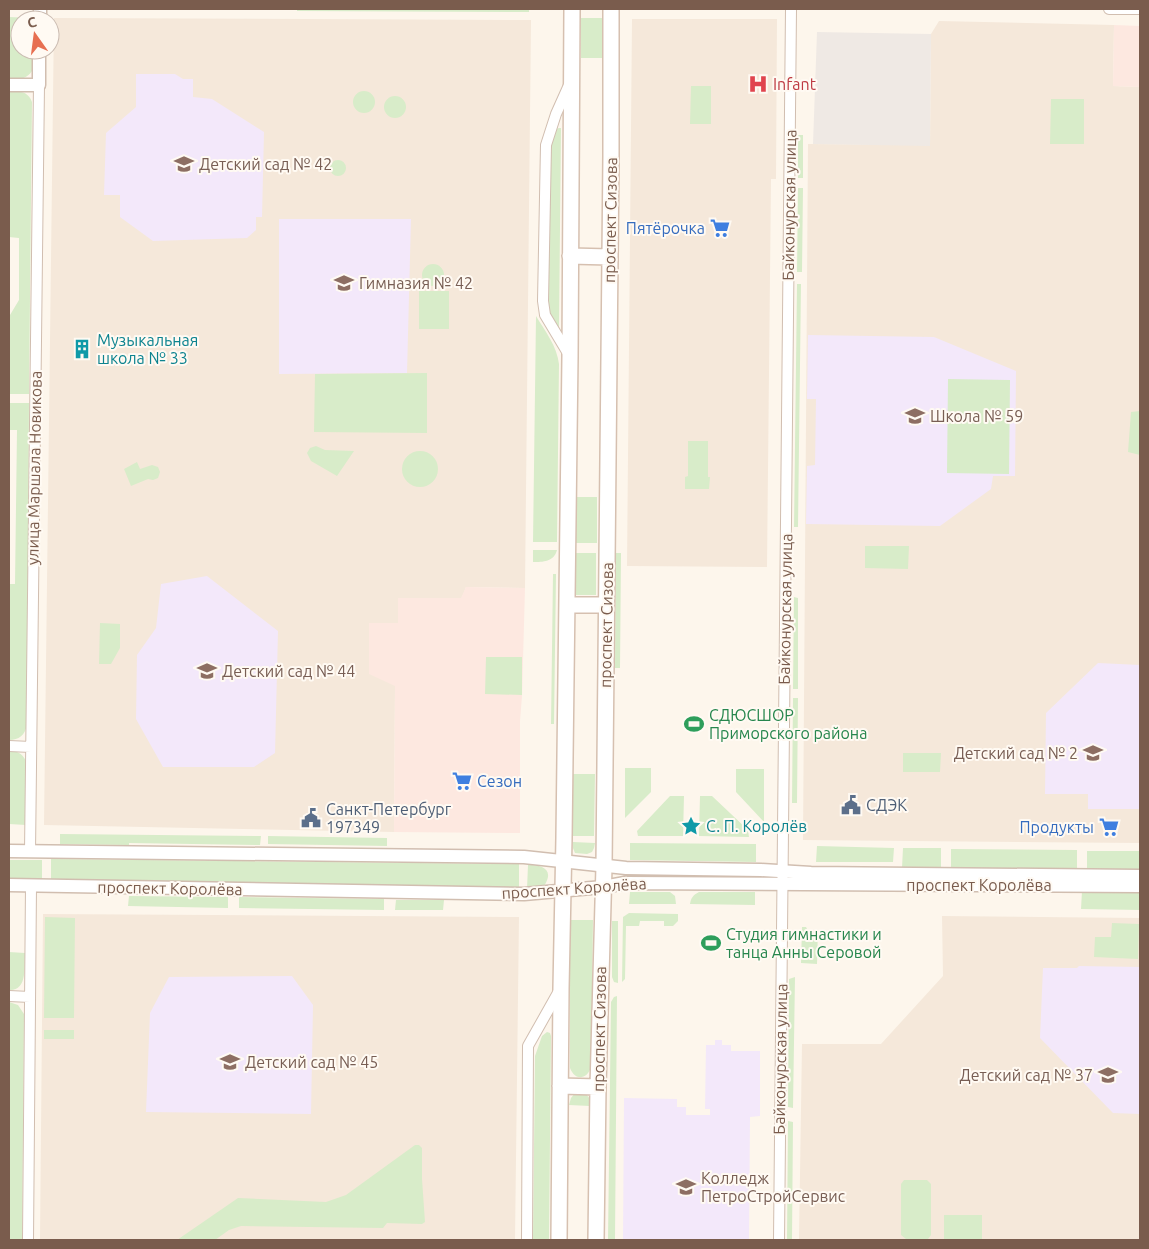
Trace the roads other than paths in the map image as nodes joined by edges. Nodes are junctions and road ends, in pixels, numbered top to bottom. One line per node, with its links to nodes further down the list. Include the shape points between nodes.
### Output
1 (572, 9): 7 (main road)
2 (611, 9): 11 (main road, проспект Сизова)
3 (791, 9): 22 (street, Байконурская улица)
4 (1109, 9): 5 (street)
5 (1140, 9)
6 (39, 60): 9 (street, улица Маршала Новикова)
7 (572, 80): 10 (main road); 12 (street, via 546,145 543,301 545,315)
8 (9, 85): 9 (street)
9 (39, 85): 16 (street, улица Маршала Новикова)
10 (570, 256): 11 (main road); 12 (main road)
11 (610, 257): 14 (main road, проспект Сизова)
12 (570, 357): 13 (main road)
13 (567, 605): 14 (main road); 19 (main road)
14 (606, 605): 20 (main road, проспект Сизова)
15 (9, 746): 16 (street)
16 (31, 747): 18 (street, улица Маршала Новикова)
17 (9, 851): 18 (street, проспект Королёва)
18 (30, 852): 19 (street, проспект Королёва, via 524,857)
19 (564, 861): 20 (street, проспект Королёва); 27 (main road)
20 (604, 866): 22 (street, проспект Королёва, via 761,870); 26 (main road, проспект Сизова)
21 (1140, 876): 22 (street, проспект Королёва, via 811,873)
22 (782, 877): 25 (street, проспект Королёва); 26 (street, проспект Королёва, via 625,883); 37 (street, Байконурская улица)
23 (9, 886): 24 (street, проспект Королёва)
24 (31, 886): 27 (street, проспект Королёва, via 524,894); 30 (street)
25 (1140, 886)
26 (603, 887): 27 (street, проспект Королёва); 32 (main road, проспект Сизова)
27 (563, 890): 28 (main road)
28 (561, 988): 31 (main road); 34 (street, via 528,1046)
29 (9, 996): 30 (street)
30 (30, 997): 33 (street)
31 (560, 1086): 32 (main road); 35 (main road)
32 (598, 1087): 36 (main road, проспект Сизова)
33 (28, 1240)
34 (527, 1240)
35 (559, 1240)
36 (596, 1240)
37 (779, 1240)

